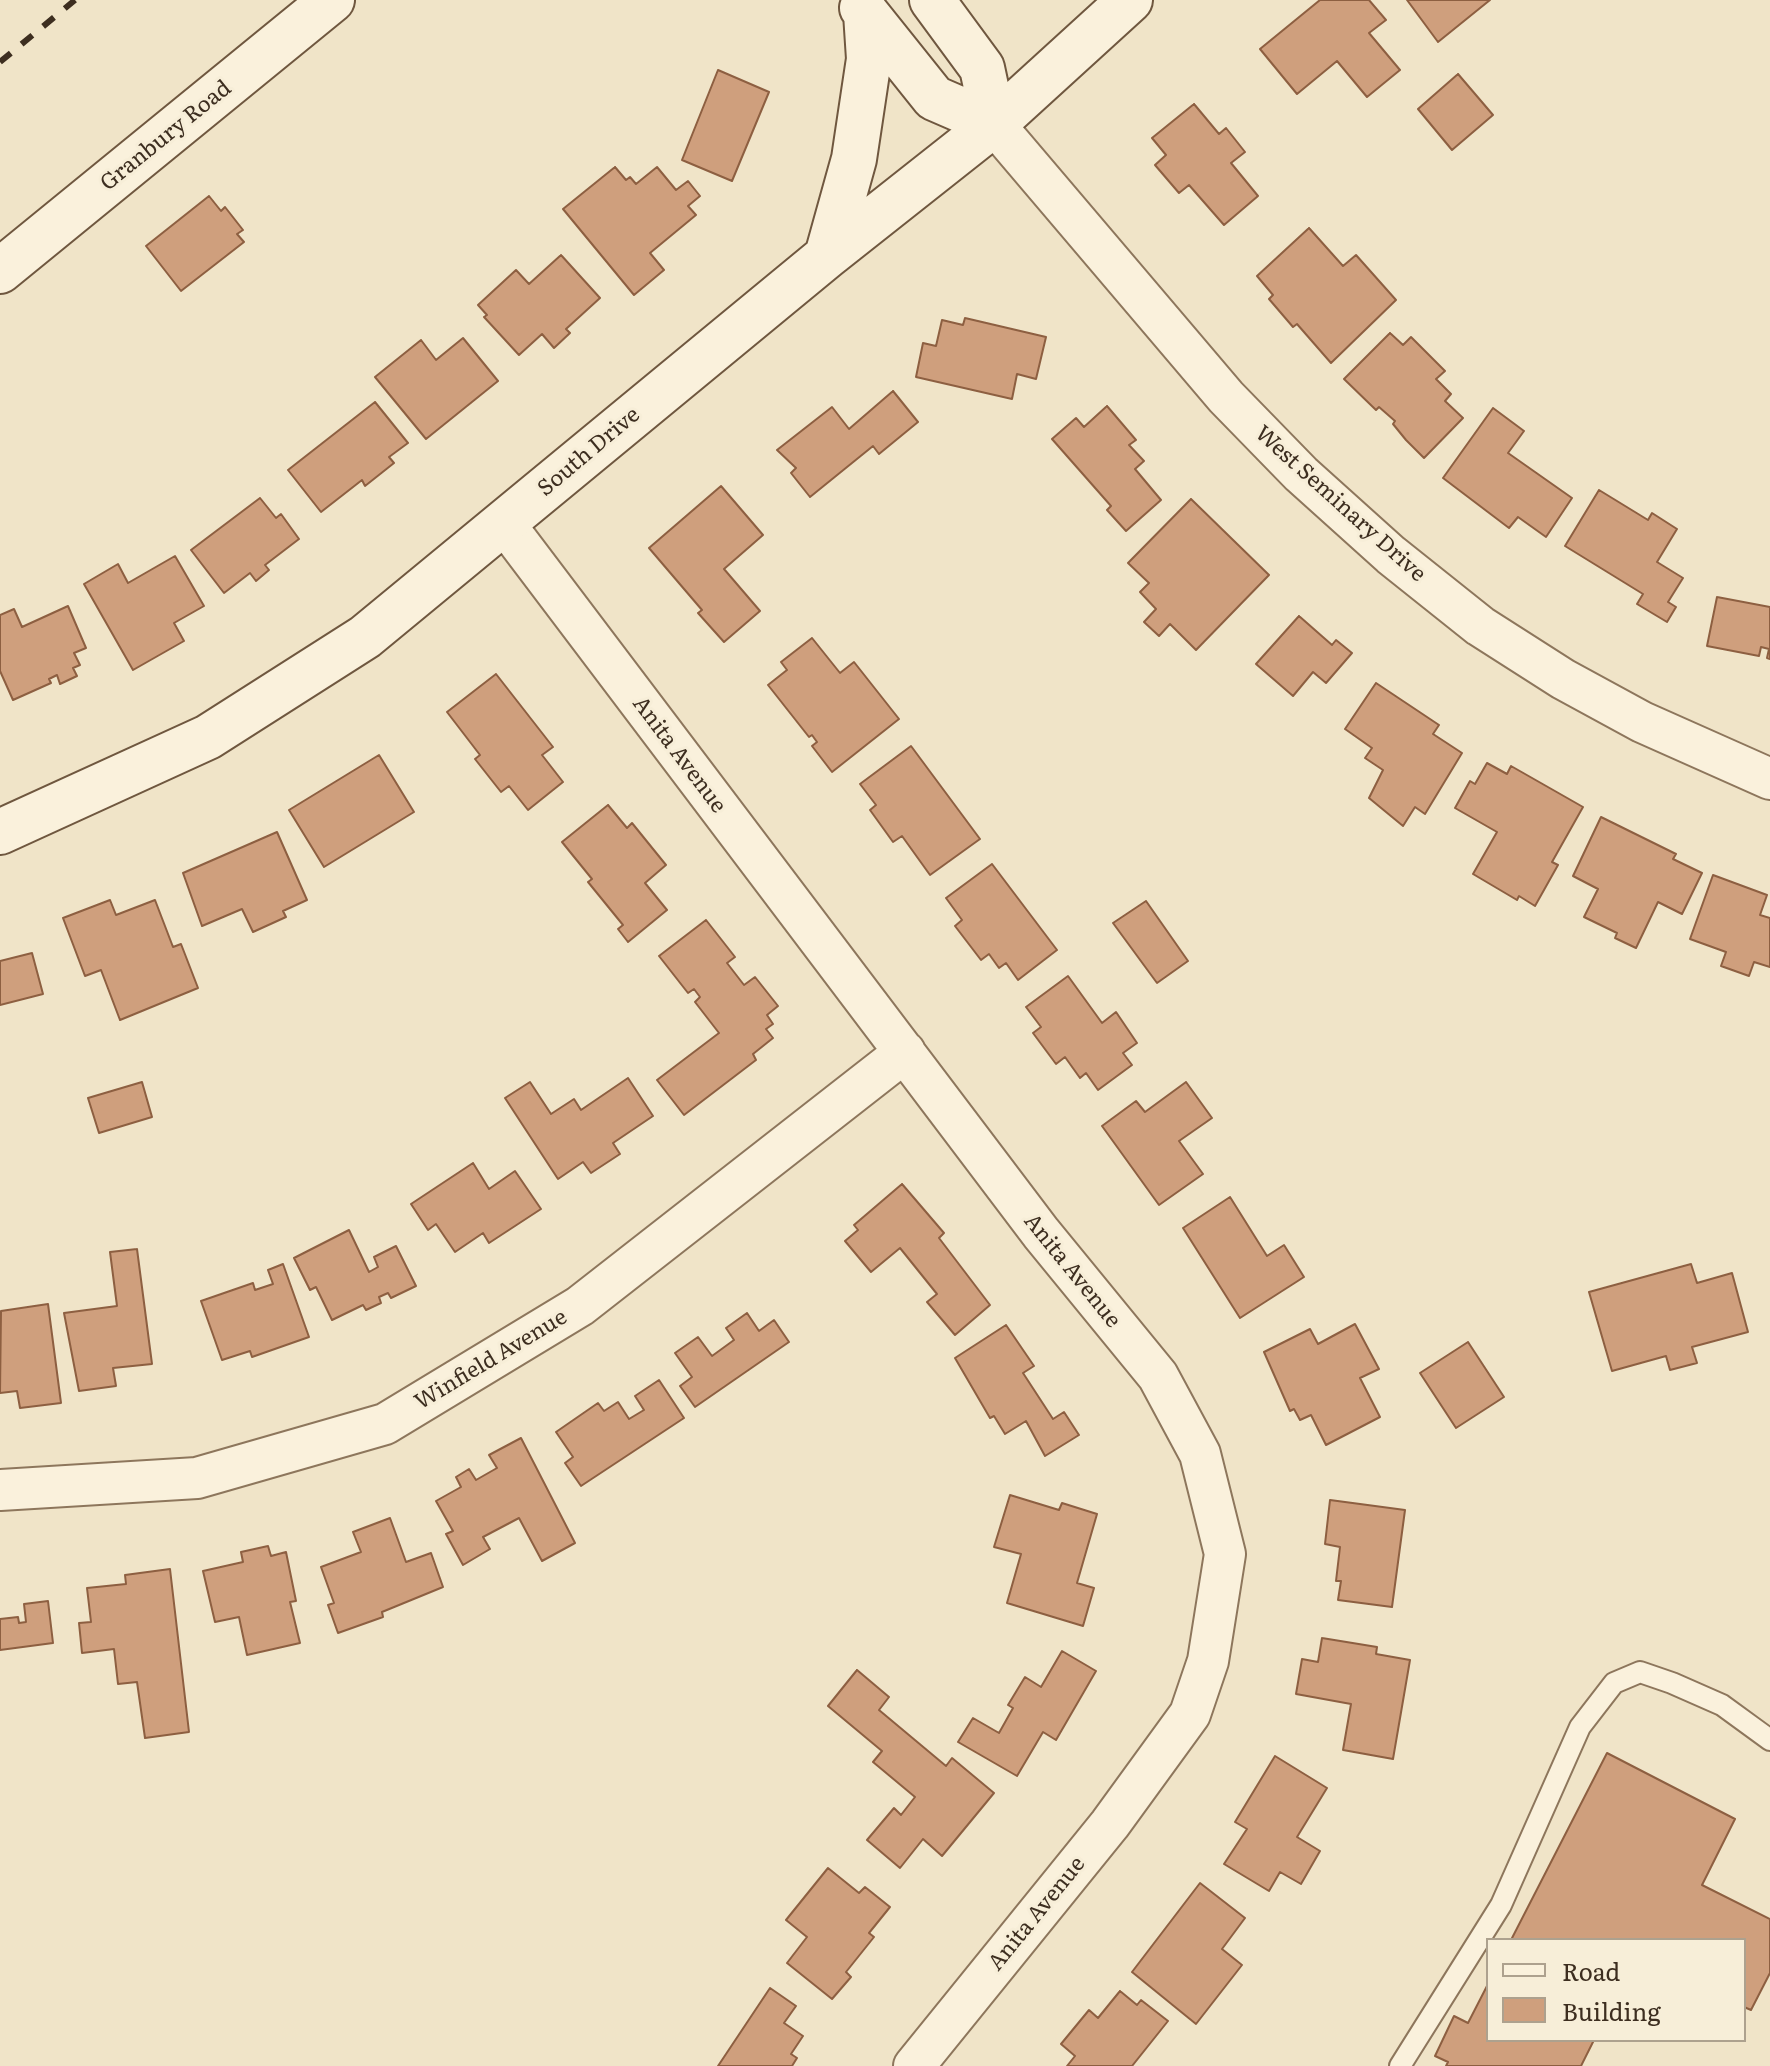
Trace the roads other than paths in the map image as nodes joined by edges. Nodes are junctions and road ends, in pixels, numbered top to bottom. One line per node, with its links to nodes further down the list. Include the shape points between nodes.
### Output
1 (332, 0): 7 (street, Granbury Road)
2 (932, 0): 5 (street, West Seminary Drive, via 982,68)
3 (1130, 0): 5 (street, South Drive)
4 (861, 6): 5 (street, West Seminary Drive, via 934,98); 6 (street, via 869,59 854,159)
5 (994, 124): 6 (street, South Drive); 9 (street, West Seminary Drive, via 1226,397 1391,555 1480,626 1563,679 1642,722)
6 (827, 256): 8 (street, South Drive)
7 (0, 271)
8 (504, 523): 10 (street, South Drive, via 365,637 208,737); 11 (street, Anita Avenue)
9 (1770, 779)
10 (0, 832)
11 (905, 1052): 12 (street, Winfield Avenue, via 580,1306 385,1424 197,1478); 14 (street, Anita Avenue, via 1041,1233 1158,1376 1200,1454 1225,1554 1208,1661 1190,1714 1110,1824)
12 (0, 1490)
13 (1770, 1740): 15 (lane, via 1722,1705 1672,1683 1640,1672 1614,1683 1580,1727 1501,1905)
14 (914, 2066)
15 (1400, 2066)

